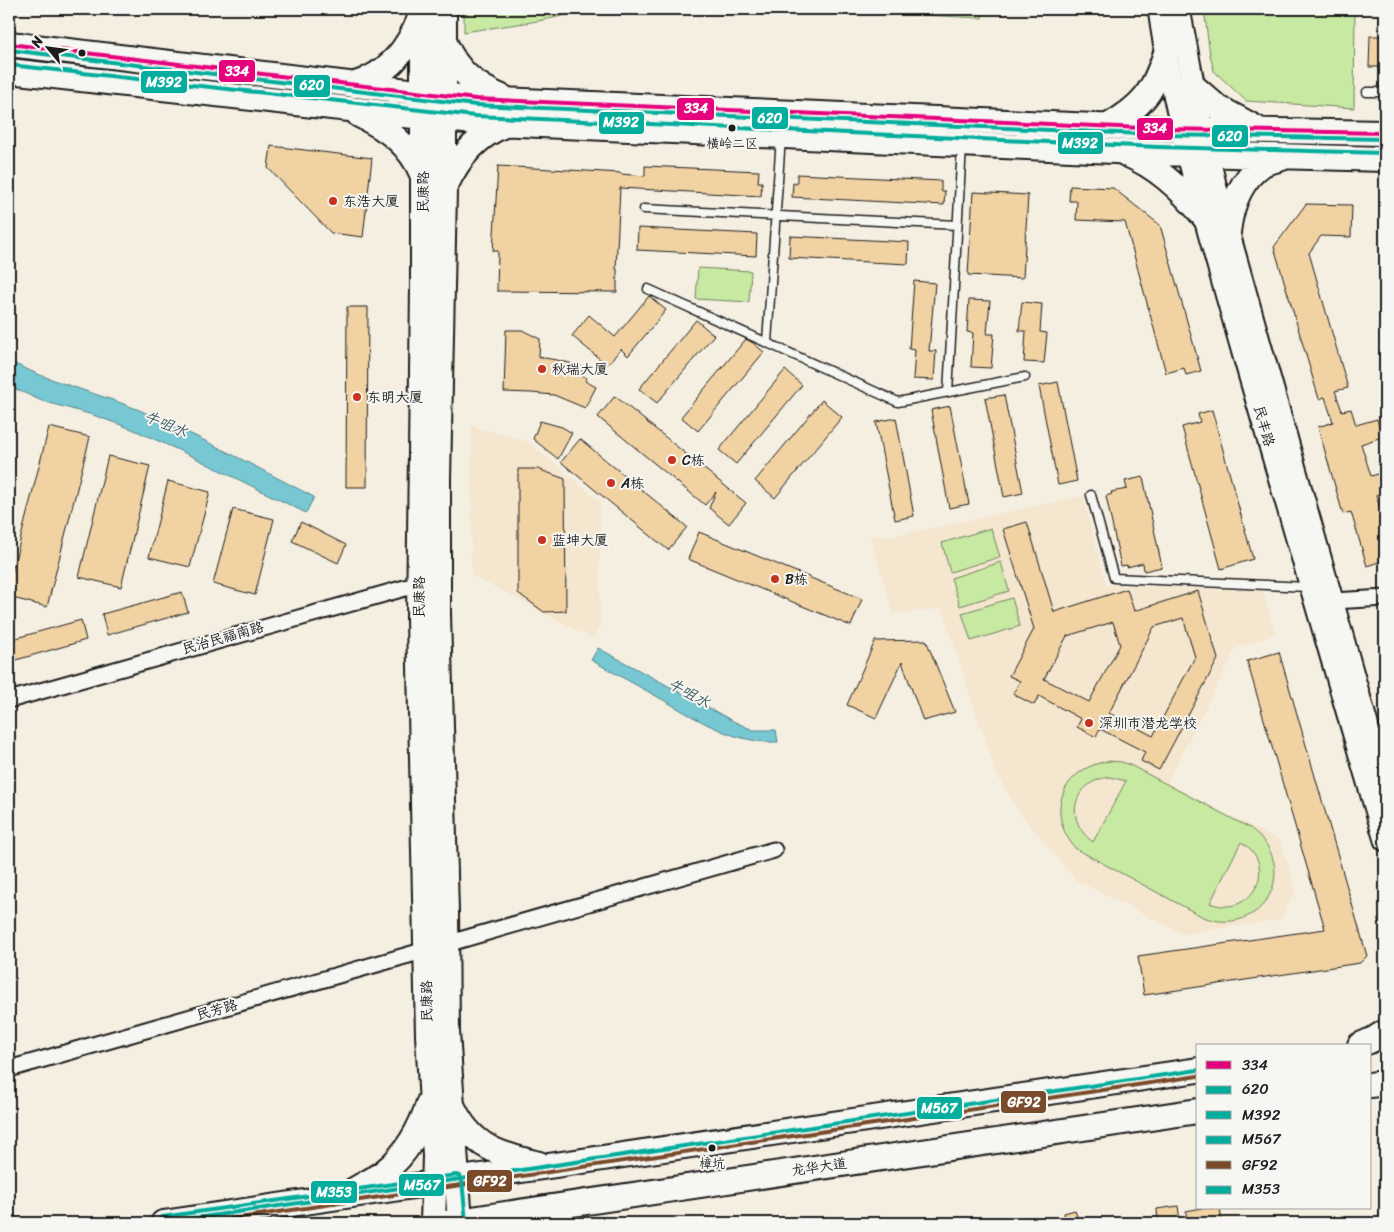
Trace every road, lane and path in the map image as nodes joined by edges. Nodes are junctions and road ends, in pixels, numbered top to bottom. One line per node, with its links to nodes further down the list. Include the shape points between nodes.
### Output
1 (1159, 9): 6 (main road, 民丰路)
2 (1179, 9): 9 (main road, 民丰路)
3 (430, 10): 4 (main road, 民康路); 8 (main road, via 395,61 368,81); 12 (main road, 民康路)
4 (444, 42): 12 (main road, 民康路); 14 (main road, via 454,62 468,77 496,94)
5 (9, 44): 8 (main road)
6 (1166, 53): 15 (main road, via 1147,96 1129,114); 16 (main road, 民丰路)
7 (9, 71): 13 (main road)
8 (353, 86): 12 (main road)
9 (1193, 86): 16 (main road, 民丰路); 17 (main road, via 1217,107)
10 (1367, 92): 11 (lane)
11 (1385, 92)
12 (434, 107): 13 (main road); 14 (main road); 25 (main road, 民康路); 26 (main road, 民康路)
13 (339, 108): 25 (main road, via 371,121 402,142)
14 (511, 112): 15 (main road); 19 (main road); 26 (main road, via 471,147 452,173)
15 (1108, 126): 16 (main road)
16 (1192, 129): 17 (main road); 22 (main road, 民丰路)
17 (1262, 131): 18 (main road)
18 (1385, 133)
19 (781, 136): 20 (main road); 28 (lane)
20 (962, 144): 21 (main road); 30 (lane)
21 (1118, 151): 22 (main road); 29 (main road, via 1137,159 1173,183)
22 (1198, 154): 23 (main road); 29 (main road, 民丰路); 31 (main road, 民丰路)
23 (1287, 156): 24 (main road); 31 (main road, via 1265,163 1243,186 1230,215)
24 (1385, 159)
25 (423, 177): 37 (main road, 民康路)
26 (444, 191): 37 (main road, 民康路, via 438,479)
27 (644, 209): 28 (lane)
28 (775, 216): 30 (lane); 33 (lane)
29 (1205, 218): 38 (main road, 民丰路)
30 (957, 225): 35 (lane)
31 (1228, 232): 40 (main road, 民丰路)
32 (648, 289): 33 (lane)
33 (767, 342): 35 (lane, via 898,402)
34 (1025, 377): 35 (lane)
35 (948, 392)
36 (1091, 495): 38 (lane, via 1114,578)
37 (428, 581): 41 (street, 民治民福南路); 45 (main road, 民康路)
38 (1310, 587): 43 (main road, 民丰路)
39 (1385, 598): 40 (street)
40 (1332, 601): 42 (main road, 民丰路)
41 (9, 700)
42 (1385, 788)
43 (1385, 840)
44 (774, 850): 45 (street, 民芳路)
45 (436, 947): 50 (street, 民芳路); 52 (main road, 民康路, via 428,1035)
46 (1385, 1032): 48 (main road)
47 (1385, 1042): 49 (main road)
48 (1363, 1044)
49 (1372, 1044)
50 (9, 1070)
51 (1196, 1070): 54 (main road)
52 (441, 1099): 54 (main road, via 478,1142); 55 (main road, 民康路, via 435,1156); 56 (main road, via 421,1123 407,1149 384,1173)
53 (1196, 1111): 57 (main road, 龙华大道)
54 (548, 1167): 55 (main road)
55 (445, 1182): 56 (main road); 58 (main road); 60 (main road)
56 (338, 1198): 59 (main road)
57 (545, 1208): 58 (main road, 龙华大道); 61 (main road)
58 (453, 1222)
59 (162, 1223)
60 (433, 1223)
61 (522, 1223)

